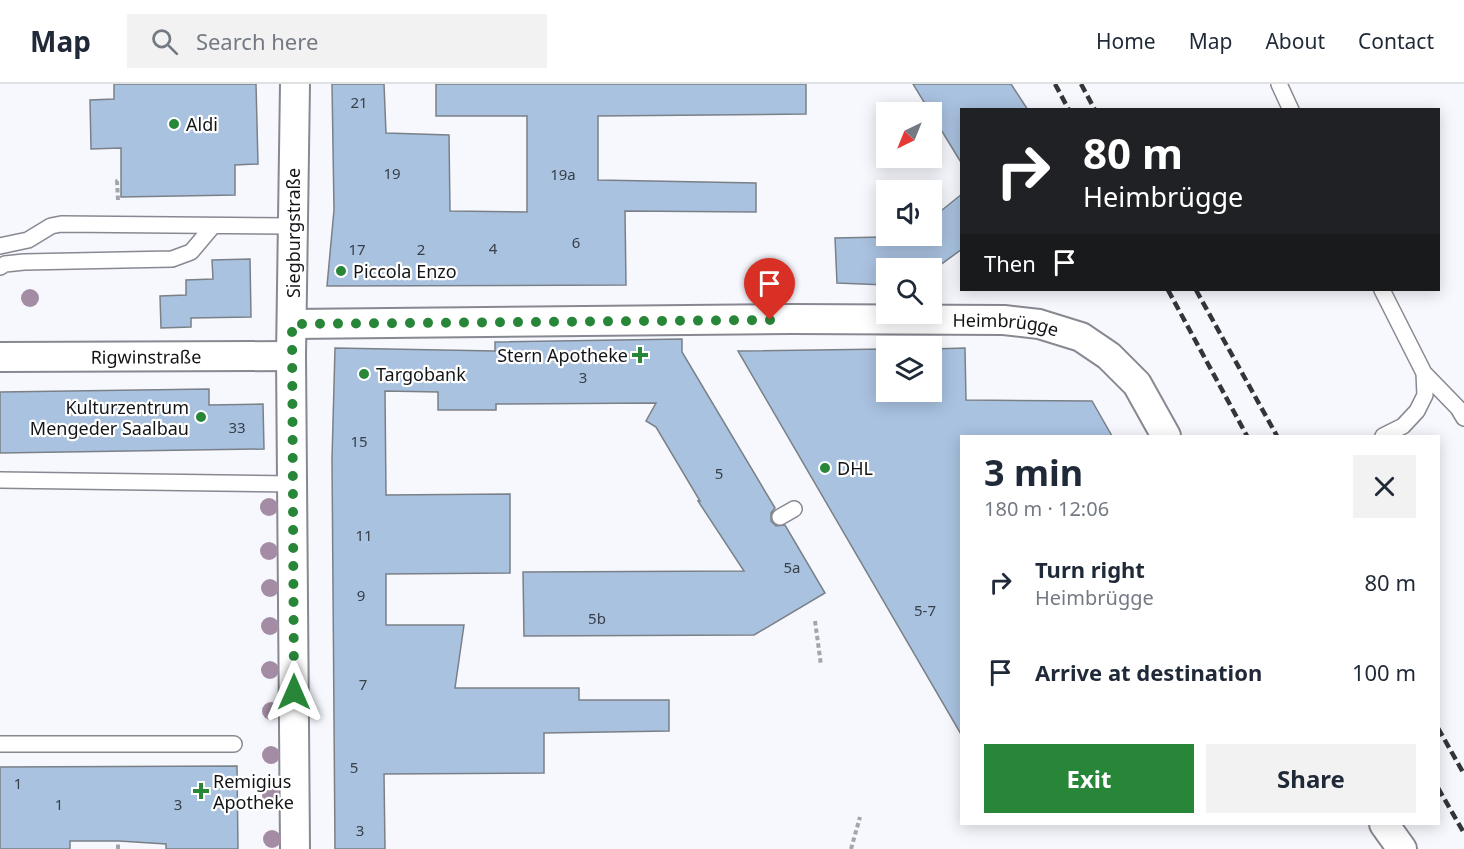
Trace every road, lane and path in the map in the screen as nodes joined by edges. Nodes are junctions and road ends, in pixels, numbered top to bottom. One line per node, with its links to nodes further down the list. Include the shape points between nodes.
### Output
1 (295, 84): 5 (street, Siegburgstraße)
2 (1279, 84): 3 (lane)
3 (1290, 108)
4 (213, 226): 5 (lane); 6 (lane, via 62,224 28,240); 7 (lane, via 190,252 172,259 24,262)
5 (292, 226): 9 (street, Siegburgstraße)
6 (0, 246)
7 (0, 267)
8 (1383, 291): 12 (lane)
9 (292, 324): 10 (street, Siegburgstraße); 14 (street, Heimbrügge, via 792,319 1004,320 1040,324 1081,337 1109,356 1137,384)
10 (291, 356): 11 (street, Rigwinstraße); 17 (street, Siegburgstraße)
11 (0, 357)
12 (1424, 373): 13 (lane); 15 (lane, via 1425,395 1418,411 1403,426)
13 (1464, 418)
14 (1165, 435)
15 (1385, 435)
16 (0, 480): 17 (lane)
17 (294, 484): 28 (street, Siegburgstraße)
18 (794, 508): 19 (lane)
19 (780, 517)
20 (814, 621): 21 (path)
21 (821, 665)
22 (0, 744): 23 (lane)
23 (234, 744)
24 (860, 817): 29 (path)
25 (1385, 825): 30 (street)
26 (118, 841): 27 (path)
27 (118, 849)
28 (295, 849)
29 (851, 849)
30 (1401, 849)

